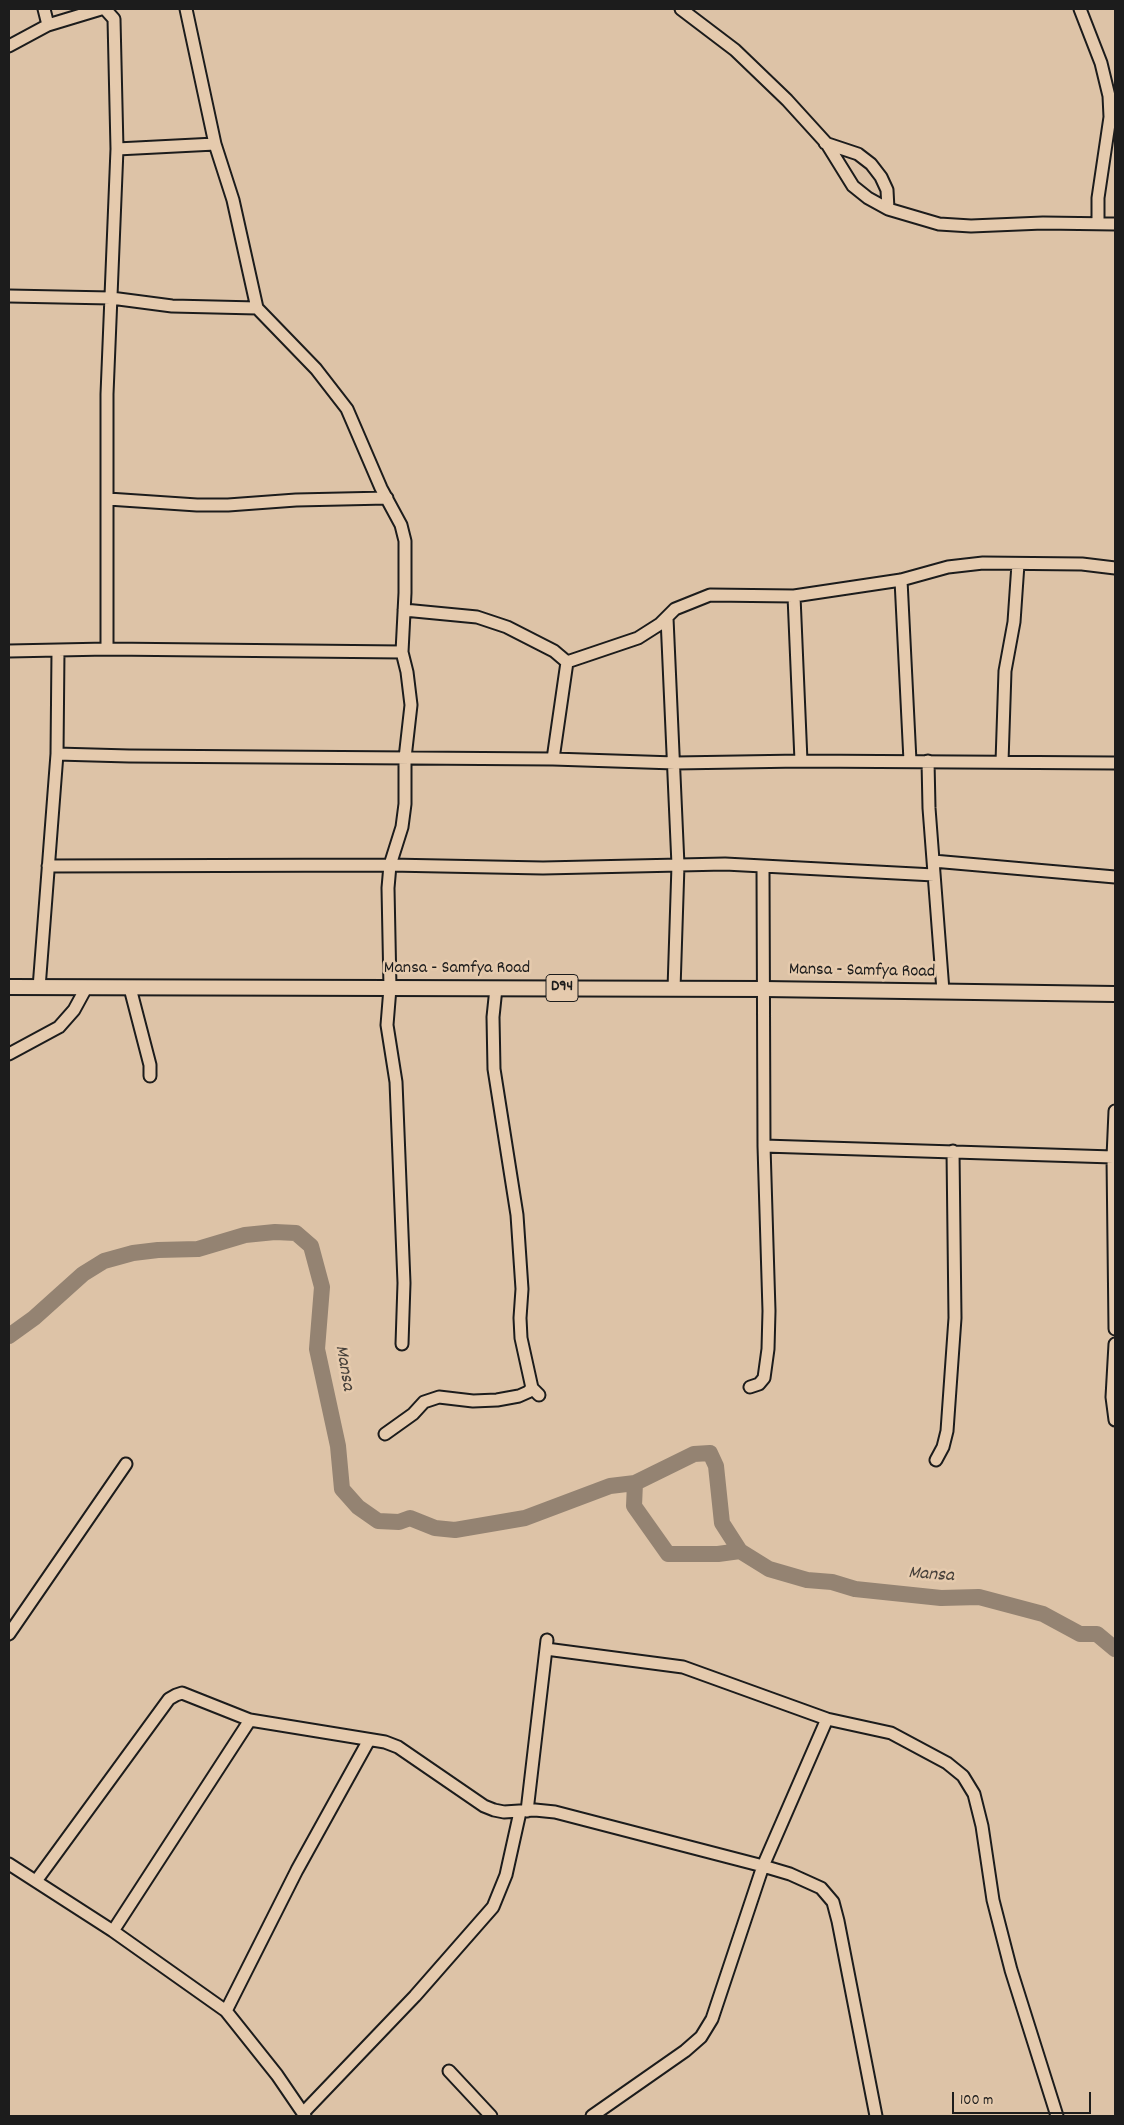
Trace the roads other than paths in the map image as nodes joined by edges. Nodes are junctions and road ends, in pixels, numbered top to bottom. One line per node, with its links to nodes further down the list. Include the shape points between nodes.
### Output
1 (44, 9): 7 (street)
2 (101, 9): 7 (street)
3 (105, 9): 11 (street, via 114,18)
4 (186, 9): 10 (street)
5 (681, 9): 9 (street, via 735,50)
6 (1080, 9): 13 (street, via 1110,96)
7 (48, 24): 8 (street)
8 (9, 46)
9 (826, 143): 12 (street, via 853,186); 12 (street, via 858,154 871,164 886,190)
10 (215, 144): 11 (street); 17 (street, via 233,200)
11 (116, 149): 16 (street)
12 (888, 209): 13 (street, via 939,224 971,226)
13 (1098, 222): 14 (street)
14 (1115, 224)
15 (9, 296): 16 (street)
16 (111, 298): 17 (street, via 172,306); 19 (street, via 107,394)
17 (258, 308): 18 (street, via 338,396)
18 (387, 498): 19 (street, via 220,505); 24 (street, via 405,541)
19 (108, 499): 26 (street)
20 (1018, 564): 21 (street, via 1082,564); 22 (street, via 983,563); 37 (street, via 1014,622 1005,671)
21 (1115, 568)
22 (901, 580): 23 (street); 35 (street)
23 (794, 596): 25 (street, via 710,595 675,609); 34 (street)
24 (404, 610): 29 (street); 30 (street, via 477,618 507,626 554,651)
25 (667, 618): 30 (street, via 638,638); 38 (street)
26 (108, 649): 28 (street); 29 (street)
27 (9, 651): 28 (street)
28 (58, 651): 31 (street)
29 (402, 652): 32 (street, via 408,672 411,705)
30 (567, 662): 33 (street)
31 (57, 754): 32 (street); 43 (street)
32 (405, 758): 33 (street); 41 (street, via 402,827)
33 (553, 759): 38 (street)
34 (801, 761): 35 (street); 38 (street)
35 (910, 761): 36 (street)
36 (928, 761): 37 (street); 40 (street)
37 (1002, 762): 39 (street)
38 (675, 763): 42 (street)
39 (1115, 763)
40 (933, 860): 45 (street); 46 (street)
41 (390, 865): 42 (street, via 543,868); 43 (street); 51 (street)
42 (678, 865): 44 (street); 53 (street)
43 (48, 866): 48 (street)
44 (763, 867): 45 (street); 54 (street)
45 (934, 875): 55 (street)
46 (1115, 877)
47 (9, 987): 48 (main road, Mansa - Samfya Road / D94)
48 (39, 988): 49 (main road, Mansa - Samfya Road / D94)
49 (86, 988): 50 (main road, Mansa - Samfya Road / D94); 57 (street, via 74,1010 59,1027)
50 (130, 988): 51 (main road, Mansa - Samfya Road / D94); 58 (street)
51 (390, 988): 52 (main road, Mansa - Samfya Road / D94); 64 (street, via 388,1025 396,1082 404,1283)
52 (496, 988): 53 (main road, Mansa - Samfya Road / D94); 68 (street, via 494,1069 515,1191 522,1280 521,1338 536,1391 497,1400 440,1397 424,1402)
53 (674, 989): 54 (main road, Mansa - Samfya Road / D94)
54 (764, 989): 55 (main road, Mansa - Samfya Road / D94); 60 (street)
55 (943, 991): 56 (main road, Mansa - Samfya Road / D94)
56 (1115, 994)
57 (9, 1054)
58 (150, 1076)
59 (1115, 1111): 62 (street)
60 (764, 1146): 61 (street); 66 (street, via 768,1349 764,1378)
61 (953, 1151): 62 (street); 69 (street, via 955,1318 947,1431)
62 (1112, 1157): 63 (street)
63 (1115, 1329)
64 (402, 1344)
65 (1115, 1344): 67 (street, via 1112,1397)
66 (750, 1387)
67 (1115, 1420)
68 (385, 1434)
69 (936, 1460)
70 (126, 1464): 71 (street)
71 (9, 1634)
72 (827, 1719): 75 (street, via 683,1667 546,1645); 76 (street); 86 (street, via 891,1733 947,1763 963,1776 974,1794 1004,1943)
73 (250, 1720): 74 (street); 78 (street, via 182,1693 169,1699); 79 (street)
74 (369, 1740): 75 (street, via 398,1747 484,1806 504,1812); 80 (street, via 297,1870)
75 (524, 1811): 76 (street, via 555,1812); 82 (street, via 506,1875 493,1907)
76 (763, 1866): 84 (street, via 712,2019 701,2037); 85 (street, via 821,1888 833,1902)
77 (11, 1869): 78 (street)
78 (36, 1880): 79 (street)
79 (112, 1932): 80 (street)
80 (226, 2011): 82 (street)
81 (449, 2071): 83 (street)
82 (304, 2114)
83 (491, 2116)
84 (592, 2116)
85 (876, 2116)
86 (1057, 2116)

